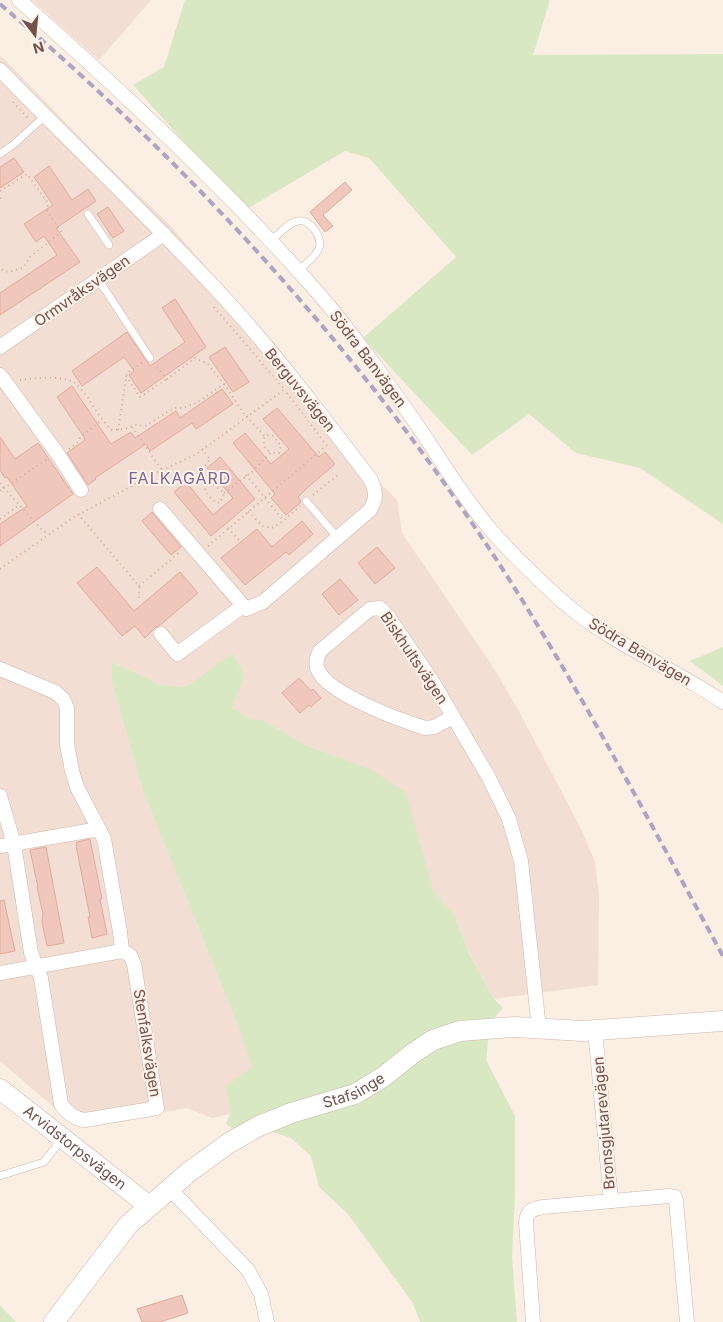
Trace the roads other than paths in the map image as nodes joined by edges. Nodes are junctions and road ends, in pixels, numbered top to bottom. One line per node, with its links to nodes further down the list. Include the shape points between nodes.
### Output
1 (19, 0): 7 (street, Södra Banvägen, via 216,185)
2 (0, 70): 3 (street, Berguvsvägen)
3 (40, 121): 4 (lane); 6 (street, Berguvsvägen)
4 (0, 154)
5 (88, 214): 8 (lane)
6 (164, 234): 10 (street, Ormvråksvägen); 17 (street, Berguvsvägen, via 230,304 333,441 371,480 376,501)
7 (270, 242): 9 (street, Södra Banvägen); 9 (lane, via 298,221 314,229 320,243 318,250)
8 (109, 244)
9 (297, 271): 21 (street, Södra Banvägen, via 372,362 460,490 504,545 581,617)
10 (98, 279): 11 (street, Ormvråksvägen); 12 (lane)
11 (0, 347)
12 (150, 358)
13 (2, 378): 14 (street)
14 (81, 490)
15 (306, 501): 17 (lane)
16 (160, 509): 18 (street)
17 (338, 538): 18 (street, Berguvsvägen, via 263,602 246,609)
18 (243, 606): 19 (street, via 177,654)
19 (161, 634)
20 (0, 669): 24 (street, Stenfalksvägen, via 55,692 63,699 67,708 67,744 72,771 77,788)
21 (723, 702)
22 (453, 717): 22 (street, Biskhultsvägen, via 434,684 380,608 370,609 320,651 316,659 318,670 334,689 351,698 425,728); 30 (street, Biskhultsvägen, via 500,798 515,838)
23 (0, 796): 25 (street, Stenfalksvägen)
24 (99, 830): 25 (street); 26 (street, Stenfalksvägen, via 104,839)
25 (7, 845): 27 (street, Stenfalksvägen)
26 (122, 951): 27 (street); 27 (street, Stenfalksvägen, via 130,955 134,964 157,1108 117,1116 78,1120 61,1104 41,978)
27 (36, 966): 28 (street)
28 (0, 972)
29 (723, 1021): 31 (street, Stafsinge)
30 (539, 1029): 31 (street, Stafsinge); 35 (street, Stafsinge, via 460,1031 433,1040 355,1094 259,1126 229,1143)
31 (595, 1030): 36 (street, Bronsgjutarevägen)
32 (0, 1089): 33 (street, Arvidstorpsvägen)
33 (62, 1138): 34 (lane, via 44,1162); 37 (street, Arvidstorpsvägen)
34 (0, 1176)
35 (170, 1189): 37 (street, Stafsinge); 39 (street, via 248,1270 261,1294)
36 (611, 1201): 40 (street, Bronsgjutarevägen, via 530,1211 526,1222); 41 (street, via 674,1197)
37 (149, 1206): 38 (street, Stafsinge, via 128,1225)
38 (54, 1322)
39 (268, 1322)
40 (534, 1322)
41 (687, 1322)

